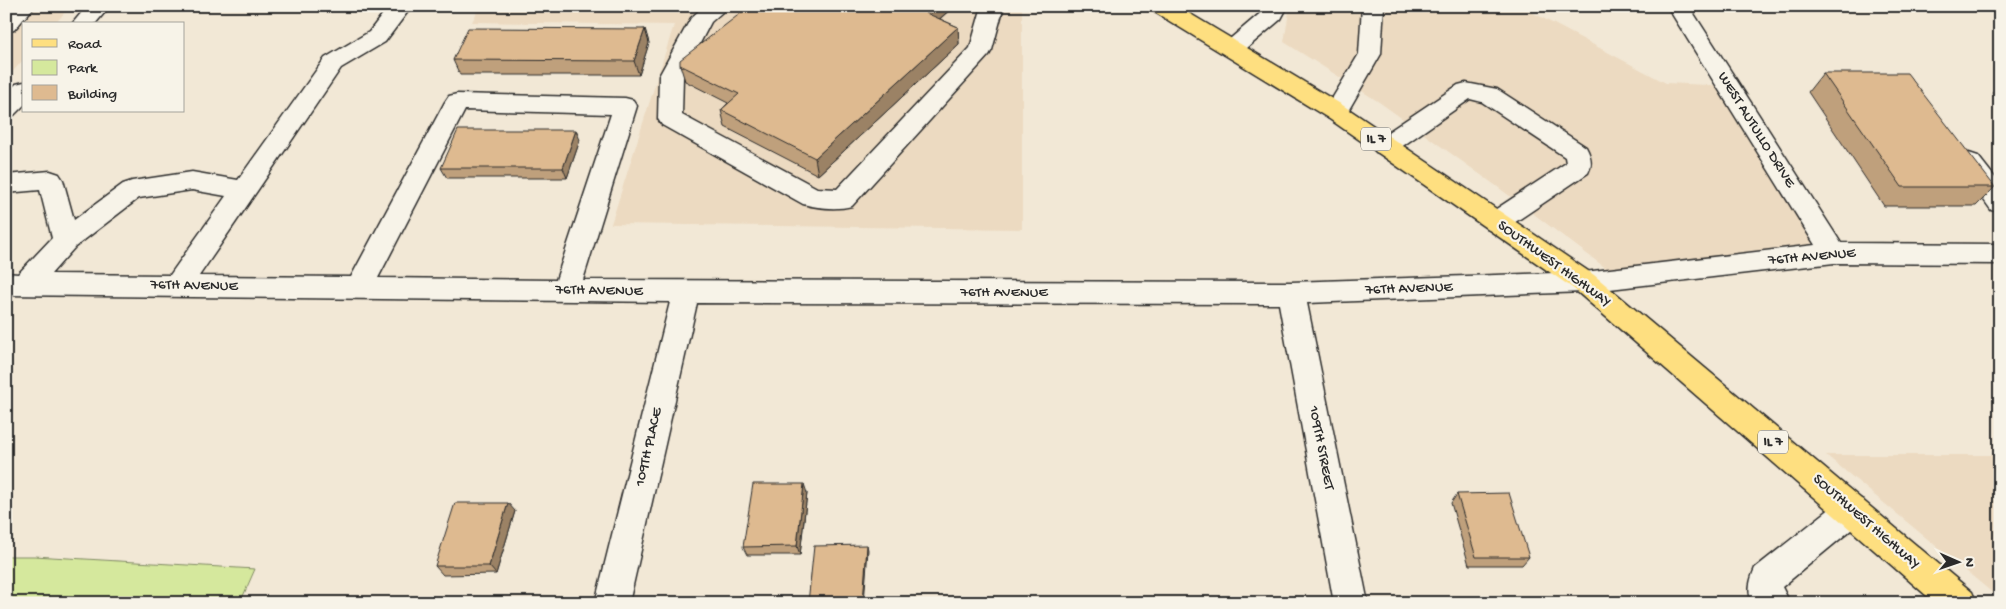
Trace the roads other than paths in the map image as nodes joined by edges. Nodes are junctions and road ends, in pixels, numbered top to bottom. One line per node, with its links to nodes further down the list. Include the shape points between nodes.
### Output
1 (24, 6): 11 (street)
2 (99, 6): 10 (street)
3 (401, 6): 19 (street, via 377,37 332,63)
4 (718, 6): 5 (street, via 702,18 671,76 670,119 812,197 843,199 981,50)
5 (993, 6)
6 (1161, 6): 12 (main road, SOUTHWEST HIGHWAY / IL 7)
7 (1277, 6): 12 (street, via 1273,14)
8 (1373, 6): 15 (street, via 1370,54)
9 (1678, 6): 23 (street, WEST AUTULLO DRIVE)
10 (85, 22)
11 (6, 25)
12 (1232, 49): 15 (main road, SOUTHWEST HIGHWAY / IL 7)
13 (22, 92): 14 (street)
14 (6, 109)
15 (1336, 112): 17 (main road, SOUTHWEST HIGHWAY / IL 7)
16 (1954, 143): 20 (street)
17 (1385, 146): 21 (main road, SOUTHWEST HIGHWAY / IL 7); 21 (street, via 1466,91 1489,95 1577,153 1579,167)
18 (6, 184): 22 (street, via 50,180)
19 (243, 190): 22 (street, via 192,181 132,190); 27 (street)
20 (2000, 203)
21 (1496, 222): 25 (main road, SOUTHWEST HIGHWAY / IL 7)
22 (66, 240): 26 (street)
23 (1834, 253): 24 (street, 76TH AVENUE); 25 (street, 76TH AVENUE)
24 (2000, 254)
25 (1584, 282): 31 (street, 76TH AVENUE); 32 (main road, SOUTHWEST HIGHWAY / IL 7)
26 (16, 284): 27 (street, 76TH AVENUE)
27 (177, 286): 28 (street, 76TH AVENUE)
28 (359, 288): 29 (street, 76TH AVENUE); 29 (street, via 457,102 625,106)
29 (566, 290): 30 (street, 76TH AVENUE)
30 (686, 292): 31 (street, 76TH AVENUE); 33 (street, 109TH PLACE)
31 (1291, 294): 34 (street, 109TH STREET)
32 (1852, 510): 35 (street, via 1767,579 1765,594); 36 (main road, SOUTHWEST HIGHWAY / IL 7)
33 (612, 603)
34 (1351, 603)
35 (1773, 603)
36 (1960, 603)

